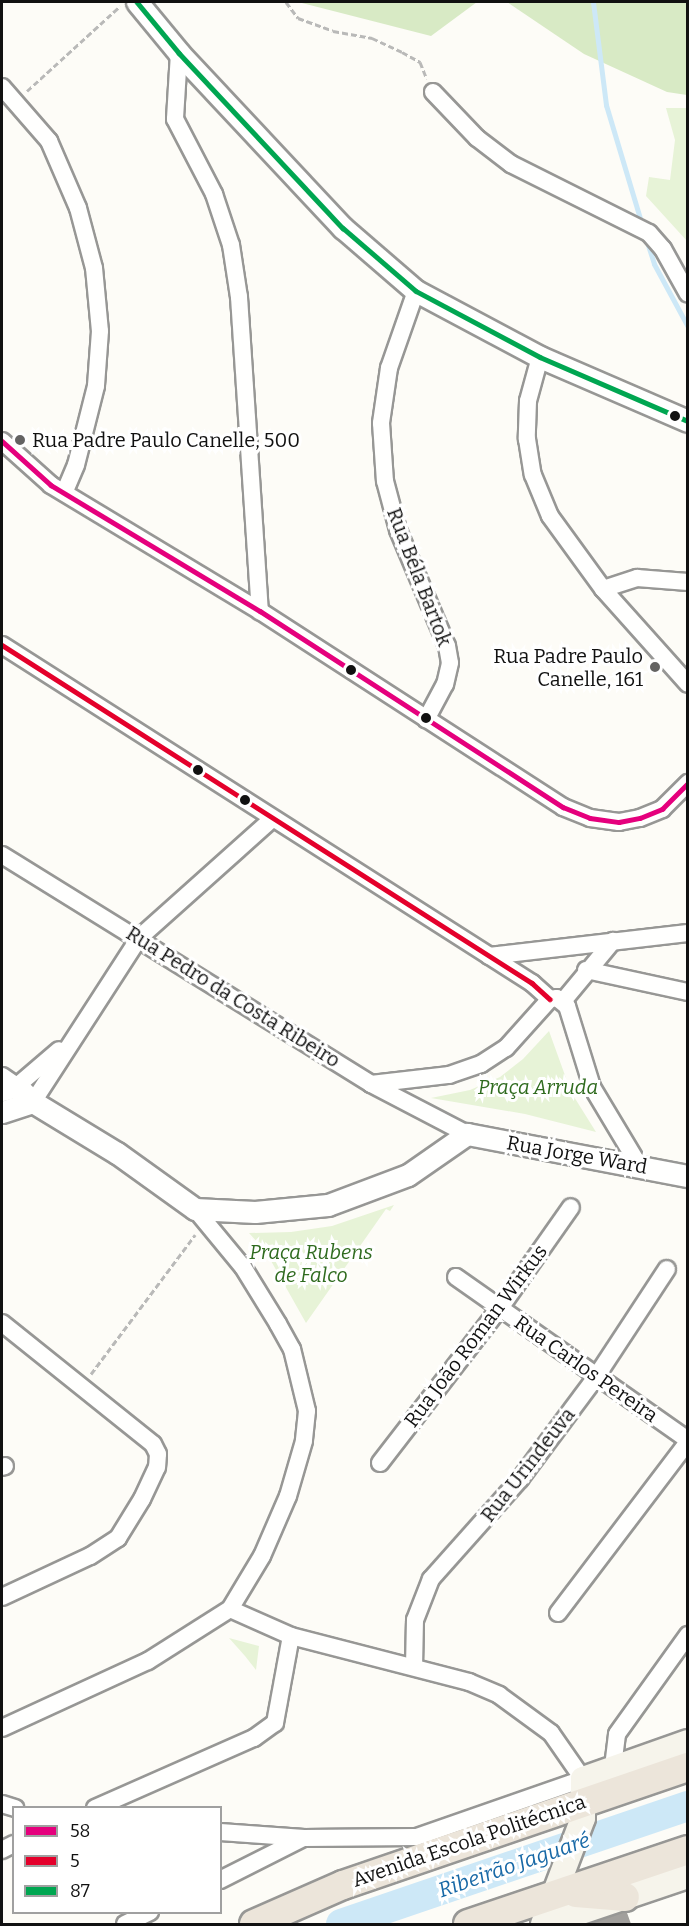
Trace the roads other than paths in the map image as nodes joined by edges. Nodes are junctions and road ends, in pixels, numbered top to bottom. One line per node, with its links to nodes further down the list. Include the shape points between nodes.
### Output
1 (137, 2): 2 (street)
2 (179, 53): 5 (street, via 343,228); 13 (street, via 175,119 214,194 231,245 239,297)
3 (2, 87): 10 (street, via 49,141 65,174 94,268 100,331 96,386 76,465)
4 (433, 92): 6 (street, via 477,138 511,164 649,233 663,249)
5 (416, 291): 7 (street); 16 (street, Rua Béla Bartok, via 389,368 381,423 385,481 398,530 447,646 450,663 445,684)
6 (687, 294)
7 (540, 357): 8 (street); 12 (street, via 528,401 527,439 533,475 550,516)
8 (687, 420)
9 (2, 441): 10 (street)
10 (64, 493): 13 (street)
11 (687, 582): 12 (street, via 637,578)
12 (603, 589): 15 (street)
13 (260, 611): 16 (street)
14 (2, 645): 18 (street)
15 (687, 684)
16 (426, 719): 17 (street, via 563,807 590,818 619,822 640,818 662,809)
17 (687, 783)
18 (272, 819): 21 (street); 23 (street)
19 (2, 855): 21 (street, Rua Pedro da Costa Ribeiro)
20 (687, 933): 22 (street)
21 (139, 938): 27 (street); 29 (street, Rua Pedro da Costa Ribeiro)
22 (613, 941): 23 (street); 24 (street)
23 (489, 956): 26 (street)
24 (586, 970): 25 (street); 26 (street)
25 (687, 992)
26 (557, 1000): 29 (street, via 518,1038 481,1064 449,1075); 33 (street, via 592,1088)
27 (71, 1040): 28 (street); 30 (street)
28 (7, 1084): 30 (street)
29 (371, 1084): 32 (street, Rua Pedro da Costa Ribeiro)
30 (33, 1102): 31 (street); 36 (street, via 117,1153)
31 (2, 1112)
32 (467, 1134): 33 (street, Rua Jorge Ward); 36 (street, via 408,1175 328,1205 255,1212)
33 (639, 1164): 34 (street, Rua Jorge Ward)
34 (687, 1176)
35 (571, 1207): 39 (street, Rua João Roman Wirkus)
36 (195, 1209): 45 (street, via 243,1267 292,1349 307,1411 304,1441 288,1496 262,1556)
37 (667, 1269): 41 (street, Rua Urindeuva)
38 (456, 1277): 39 (street, Rua Carlos Pereira)
39 (500, 1308): 41 (street, Rua Carlos Pereira); 43 (street, Rua João Roman Wirkus)
40 (2, 1323): 44 (street, via 153,1444 158,1454 157,1467 142,1499 107,1547)
41 (596, 1377): 42 (street, Rua Carlos Pereira); 49 (street, Rua Urindeuva, via 498,1506 431,1579 415,1620)
42 (687, 1441): 46 (street)
43 (380, 1463)
44 (2, 1597)
45 (230, 1609): 48 (street); 50 (street, via 148,1661)
46 (558, 1613)
47 (687, 1635): 52 (street, via 617,1734)
48 (291, 1636): 49 (street); 55 (street, via 275,1723 254,1738)
49 (414, 1667): 54 (street, via 469,1682 524,1711 568,1752)
50 (2, 1728)
51 (687, 1742): 52 (main road, Avenida Escola Politécnica)
52 (613, 1767): 54 (main road, Avenida Escola Politécnica)
53 (687, 1767): 54 (highway, Avenida Escola Politécnica)
54 (584, 1799): 57 (street, via 416,1837); 61 (main road); 65 (highway, Avenida Escola Politécnica, via 343,1885)
55 (100, 1806)
56 (222, 1832): 57 (street)
57 (304, 1838): 60 (street)
58 (687, 1850): 61 (highway)
59 (687, 1876): 62 (main road)
60 (222, 1879)
61 (561, 1880): 62 (highway); 66 (highway); 67 (main road)
62 (625, 1897): 67 (main road)
63 (146, 1914): 64 (street)
64 (125, 1924)
65 (254, 1924)
66 (468, 1924)
67 (545, 1924)

